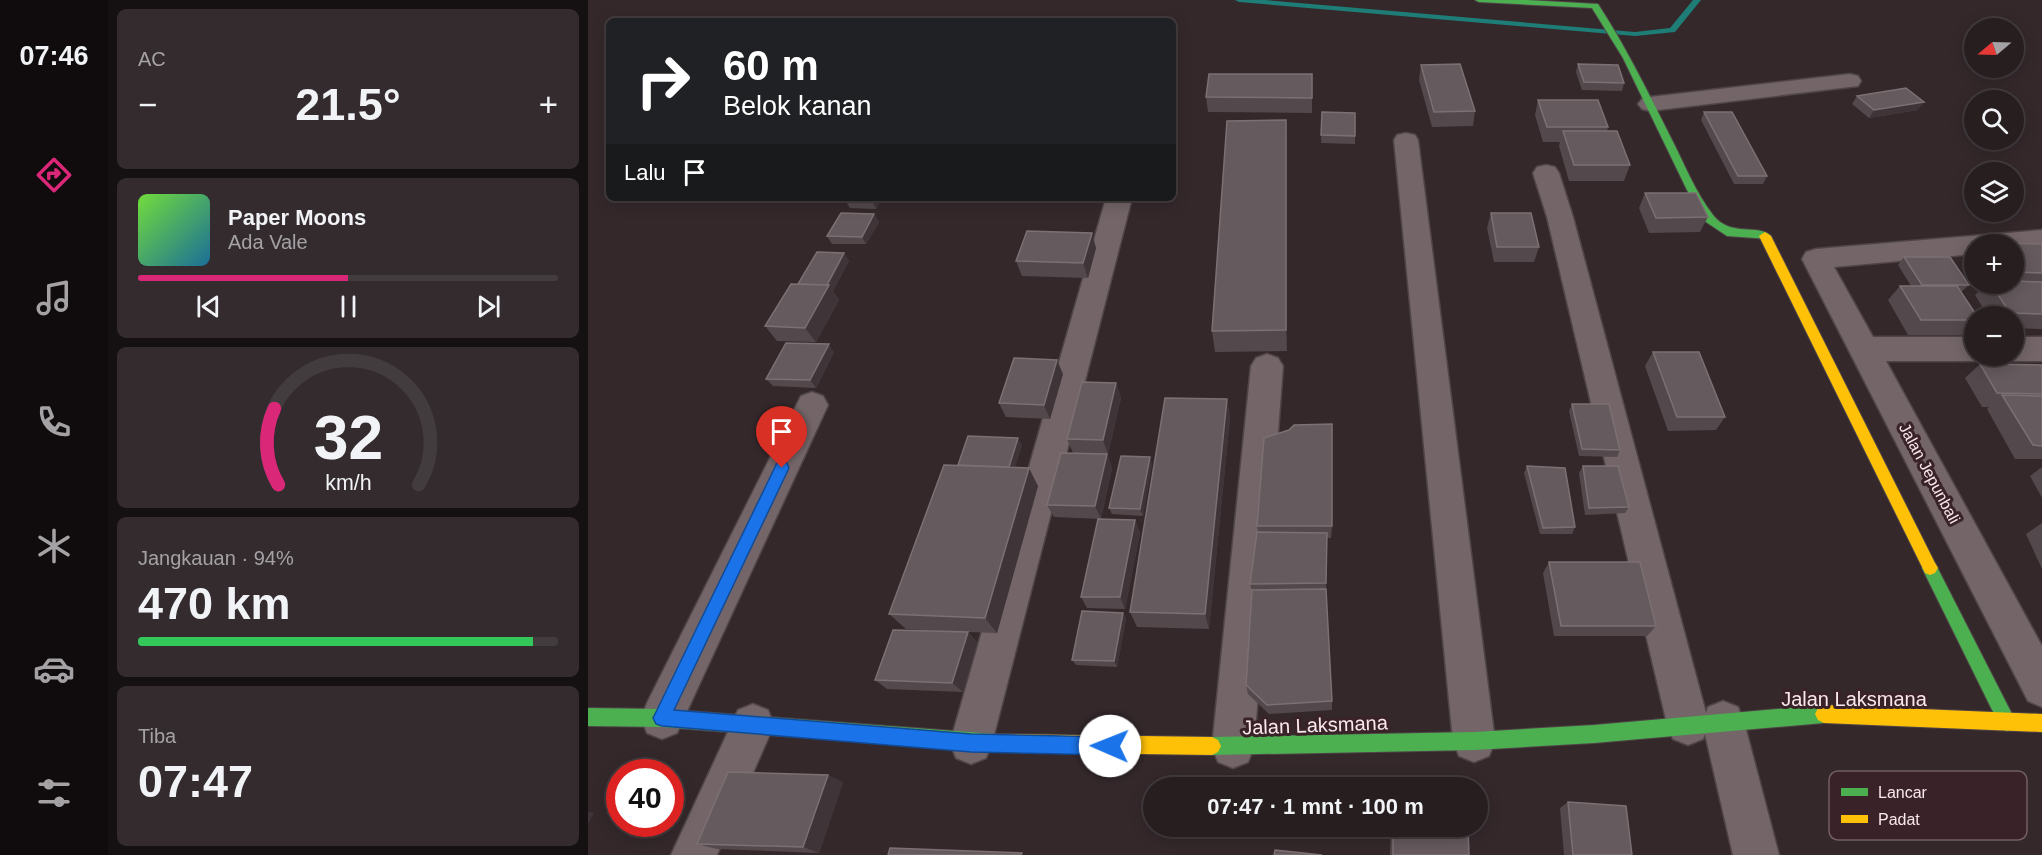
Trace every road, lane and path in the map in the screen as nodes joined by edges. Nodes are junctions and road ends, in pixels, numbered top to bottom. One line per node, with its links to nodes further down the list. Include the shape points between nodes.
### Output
1 (1479, 0): 2 (street)
2 (1593, 3): 4 (street)
3 (1850, 81): 4 (street)
4 (1650, 104): 20 (street, via 1697,198 1717,227 1740,235 1765,235)
5 (1406, 140): 24 (street)
6 (1546, 173): 21 (street)
7 (1118, 201): 25 (street)
8 (2042, 239): 9 (street)
9 (2024, 240)
10 (1964, 246): 11 (street, Jalan Jepunbali, via 1816,259)
11 (1865, 349): 12 (street); 17 (street, Jalan Jepunbali)
12 (1964, 349)
13 (2024, 349): 14 (street)
14 (2042, 349)
15 (1267, 366): 26 (street)
16 (812, 405): 19 (street)
17 (2042, 687)
18 (588, 717): 19 (street, Jalan Laksmana)
19 (662, 718): 23 (street, Jalan Laksmana)
20 (2007, 722): 21 (street, Jalan Laksmana, via 1817,714); 22 (street, Jalan Laksmana)
21 (1706, 723): 24 (street, Jalan Laksmana); 28 (street)
22 (2042, 723)
23 (753, 725): 25 (street, Jalan Laksmana); 27 (street)
24 (1474, 741): 26 (street, Jalan Laksmana)
25 (971, 743): 26 (street, Jalan Laksmana)
26 (1233, 747)
27 (694, 855)
28 (1756, 855)

